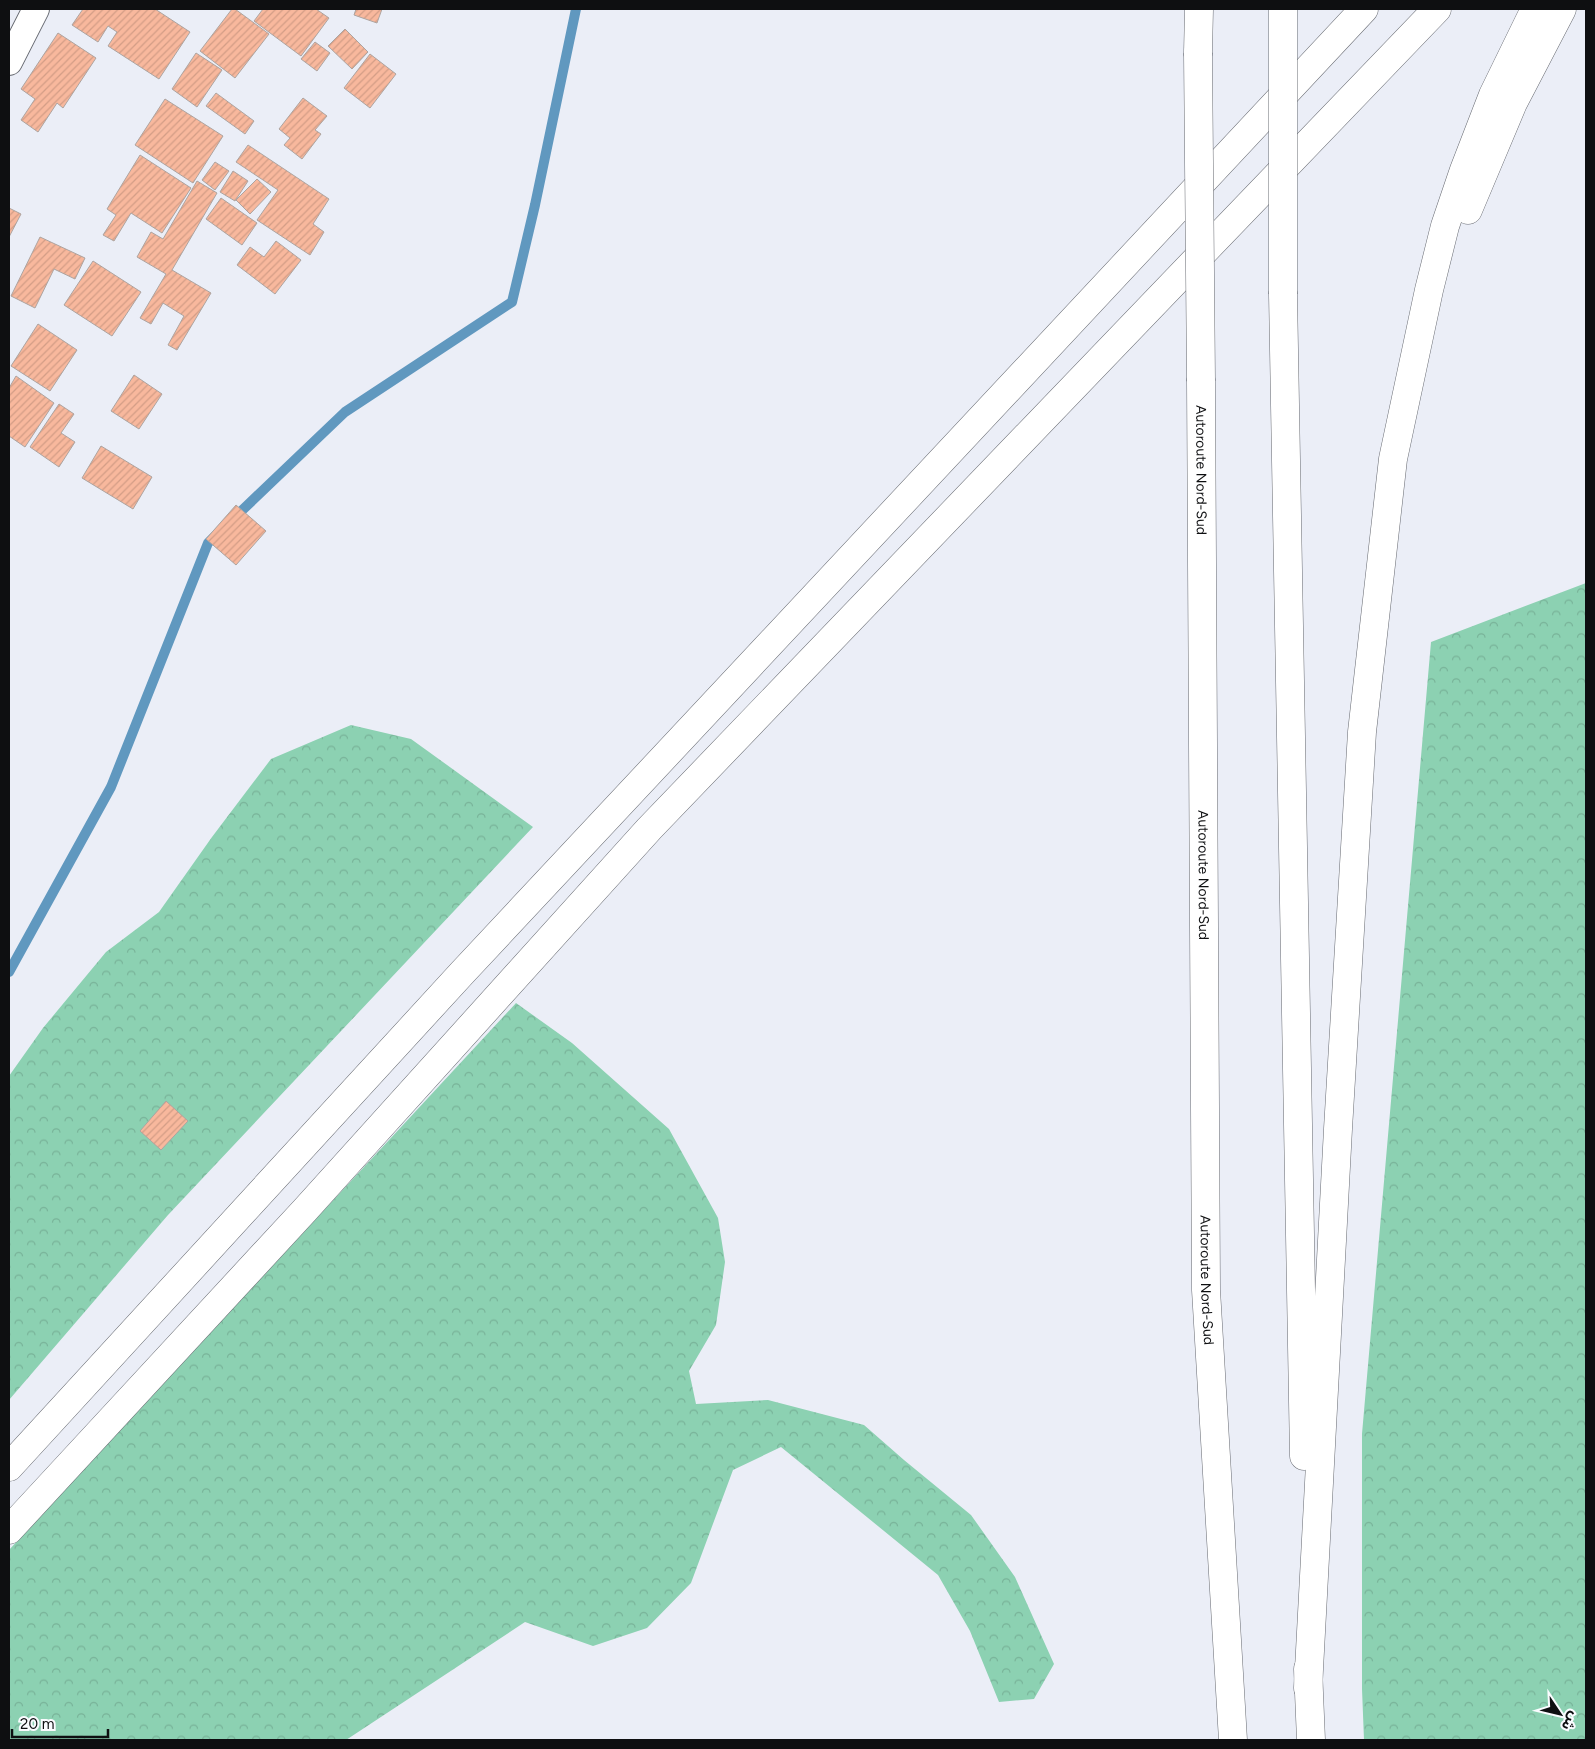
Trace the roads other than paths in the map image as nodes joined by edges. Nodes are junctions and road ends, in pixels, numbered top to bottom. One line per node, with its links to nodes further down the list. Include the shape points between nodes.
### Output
1 (36, 9): 8 (street)
2 (1199, 9): 13 (main road, Autoroute Nord-Sud, bridge, via 1206,1290)
3 (1283, 9): 12 (main road, bridge, via 1283,294)
4 (1364, 9): 10 (main road, via 462,973)
5 (1436, 9): 11 (main road, via 649,829 305,1210)
6 (1535, 9): 9 (main road, via 1493,96 1464,170 1445,226)
7 (1562, 9): 9 (main road, via 1512,102 1464,220)
8 (9, 62)
9 (1429, 290): 12 (main road, via 1393,459 1362,732)
10 (9, 1467)
11 (9, 1530)
12 (1308, 1688): 14 (main road)
13 (1233, 1740)
14 (1311, 1740)

